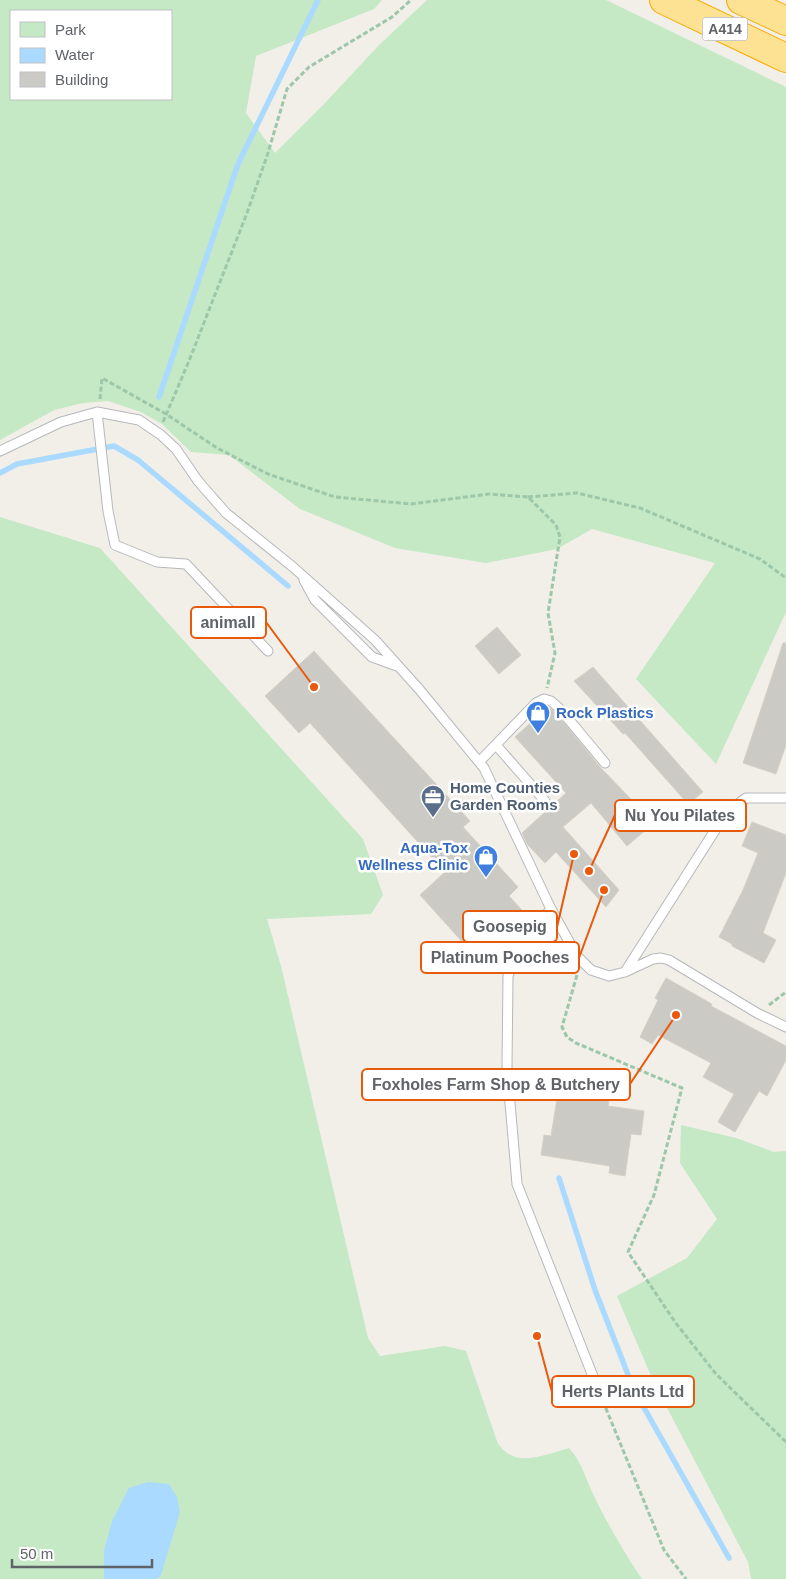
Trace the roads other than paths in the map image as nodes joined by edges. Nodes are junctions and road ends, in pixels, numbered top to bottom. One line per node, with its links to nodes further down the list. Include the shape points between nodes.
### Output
1 (664, 0): 4 (highway, A414)
2 (741, 0): 3 (highway, A414)
3 (786, 21)
4 (786, 58)
5 (97, 412): 6 (lane, via 61,422); 7 (lane, via 139,420 161,435 226,513); 8 (lane, via 115,545 157,562 186,564)
6 (0, 451)
7 (300, 574): 9 (lane, via 375,640); 9 (lane, via 315,600 372,657)
8 (268, 651)
9 (400, 667): 11 (lane)
10 (496, 744): 11 (lane); 12 (lane, via 536,704 551,701); 14 (lane)
11 (479, 762): 15 (lane)
12 (605, 764)
13 (786, 798): 16 (lane, via 746,798 726,813)
14 (545, 801)
15 (551, 908): 16 (lane, via 577,956 591,970 609,976); 18 (lane, via 520,944 508,976 507,1068 517,1184)
16 (625, 972): 17 (lane, via 653,959 669,960)
17 (786, 1027)
18 (596, 1384)

